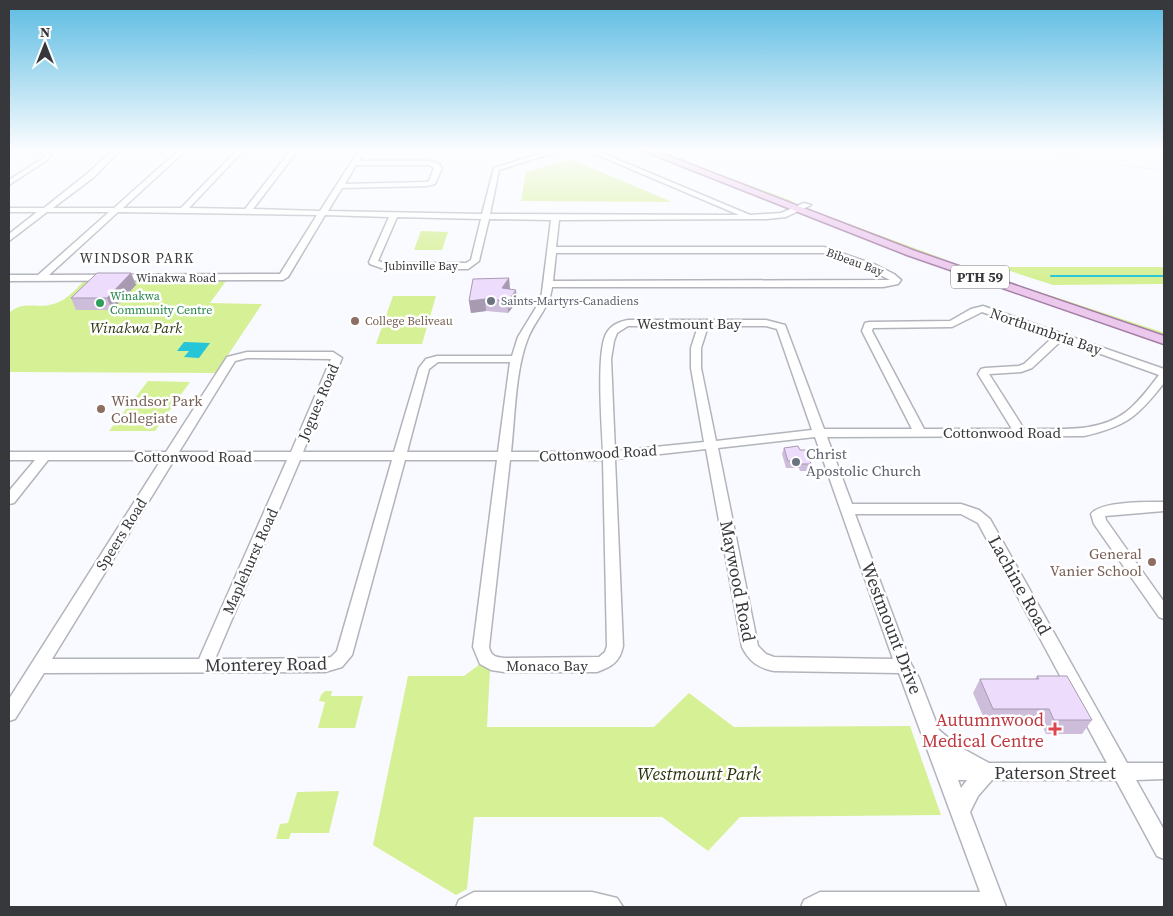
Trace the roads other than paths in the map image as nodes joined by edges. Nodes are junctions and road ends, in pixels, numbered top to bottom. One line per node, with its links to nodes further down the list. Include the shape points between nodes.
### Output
1 (68, 193): 11 (street)
2 (135, 193): 12 (street)
3 (200, 193): 13 (street)
4 (261, 193): 14 (street)
5 (336, 193): 15 (street)
6 (491, 193): 17 (street)
7 (691, 193): 19 (street)
8 (765, 193): 9 (main road, PTH 59)
9 (802, 207): 19 (street, via 778,216); 26 (main road, PTH 59); 28 (main road, PTH 59, via 960,270)
10 (9, 210): 11 (street)
11 (45, 210): 12 (street); 20 (street)
12 (116, 210): 13 (street); 23 (street)
13 (183, 210): 14 (street)
14 (246, 211): 15 (street)
15 (323, 213): 16 (street); 23 (street, Winakwa Road, via 283,278)
16 (394, 214): 17 (street); 17 (street, Jubinville Bay, via 373,262 377,266 473,264)
17 (486, 216): 18 (street)
18 (554, 218): 19 (street); 21 (street)
19 (752, 218)
20 (9, 238)
21 (552, 250): 24 (street); 24 (street, Bibeau Bay, via 824,250 887,273 896,280 883,284)
22 (9, 278): 23 (street, Winakwa Road)
23 (40, 278)
24 (549, 284): 30 (street)
25 (704, 323): 33 (street, Westmount Bay, via 766,323 781,327); 36 (street, via 695,355); 43 (street, Westmount Bay, via 628,323 614,329 607,345 606,360)
26 (1164, 330)
27 (1061, 336): 31 (street, Northumbria Bay); 32 (street, Northumbria Bay, via 983,309 976,309 952,324 869,325 867,331); 34 (street, via 1028,366 985,371 983,374)
28 (1164, 341)
29 (237, 356): 39 (street, Speers Road, via 228,363); 40 (street, Jogues Road, via 325,354 337,358)
30 (516, 359): 41 (street, Monterey Road, via 430,361 424,368); 42 (street)
31 (1164, 375): 34 (street, Cottonwood Road, via 1134,413 1106,428 1084,432)
32 (920, 432): 33 (street, Cottonwood Road); 34 (street, Cottonwood Road)
33 (821, 433): 35 (street, Cottonwood Road); 37 (street, Westmount Drive)
34 (1021, 433)
35 (788, 436): 36 (street, Cottonwood Road); 37 (street, via 812,443)
36 (711, 446): 43 (street, Cottonwood Road); 51 (street, Maywood Road, via 750,647 754,654 763,662 774,664)
37 (829, 455): 47 (street, Westmount Drive)
38 (9, 456): 44 (street, Cottonwood Road)
39 (170, 456): 40 (street, Cottonwood Road); 44 (street, Cottonwood Road); 50 (street, Speers Road)
40 (295, 456): 41 (street, Cottonwood Road); 49 (street, Maplehurst Road)
41 (400, 456): 42 (street, Cottonwood Road); 49 (street, Monterey Road, via 344,655 325,665)
42 (504, 456): 43 (street, Cottonwood Road); 43 (street, Monaco Bay, via 482,654 489,663 496,664 588,665 607,662 613,656 615,646)
43 (609, 456)
44 (44, 457): 45 (street)
45 (9, 500)
46 (1164, 506): 48 (street, via 1104,510 1098,514 1099,521)
47 (848, 509): 51 (street, Westmount Drive); 56 (street, Lachine Road, via 961,509 980,516)
48 (1164, 613)
49 (204, 665): 50 (street, Monterey Road)
50 (39, 666): 52 (street, Speers Road)
51 (904, 666): 53 (street, Westmount Drive)
52 (9, 714)
53 (932, 735): 54 (street, Westmount Drive); 55 (street, via 952,752)
54 (946, 772): 55 (street, Paterson Street); 58 (street, Westmount Drive)
55 (988, 772): 56 (street, Paterson Street); 58 (street, via 970,791 962,803)
56 (1122, 772): 57 (street, Paterson Street); 59 (street, Lachine Road)
57 (1164, 772)
58 (961, 812): 60 (street, Westmount Drive)
59 (1164, 849)
60 (995, 905): 63 (street, via 820,902)
61 (466, 907): 62 (street, via 474,902 592,902)
62 (613, 907)
63 (811, 907)

